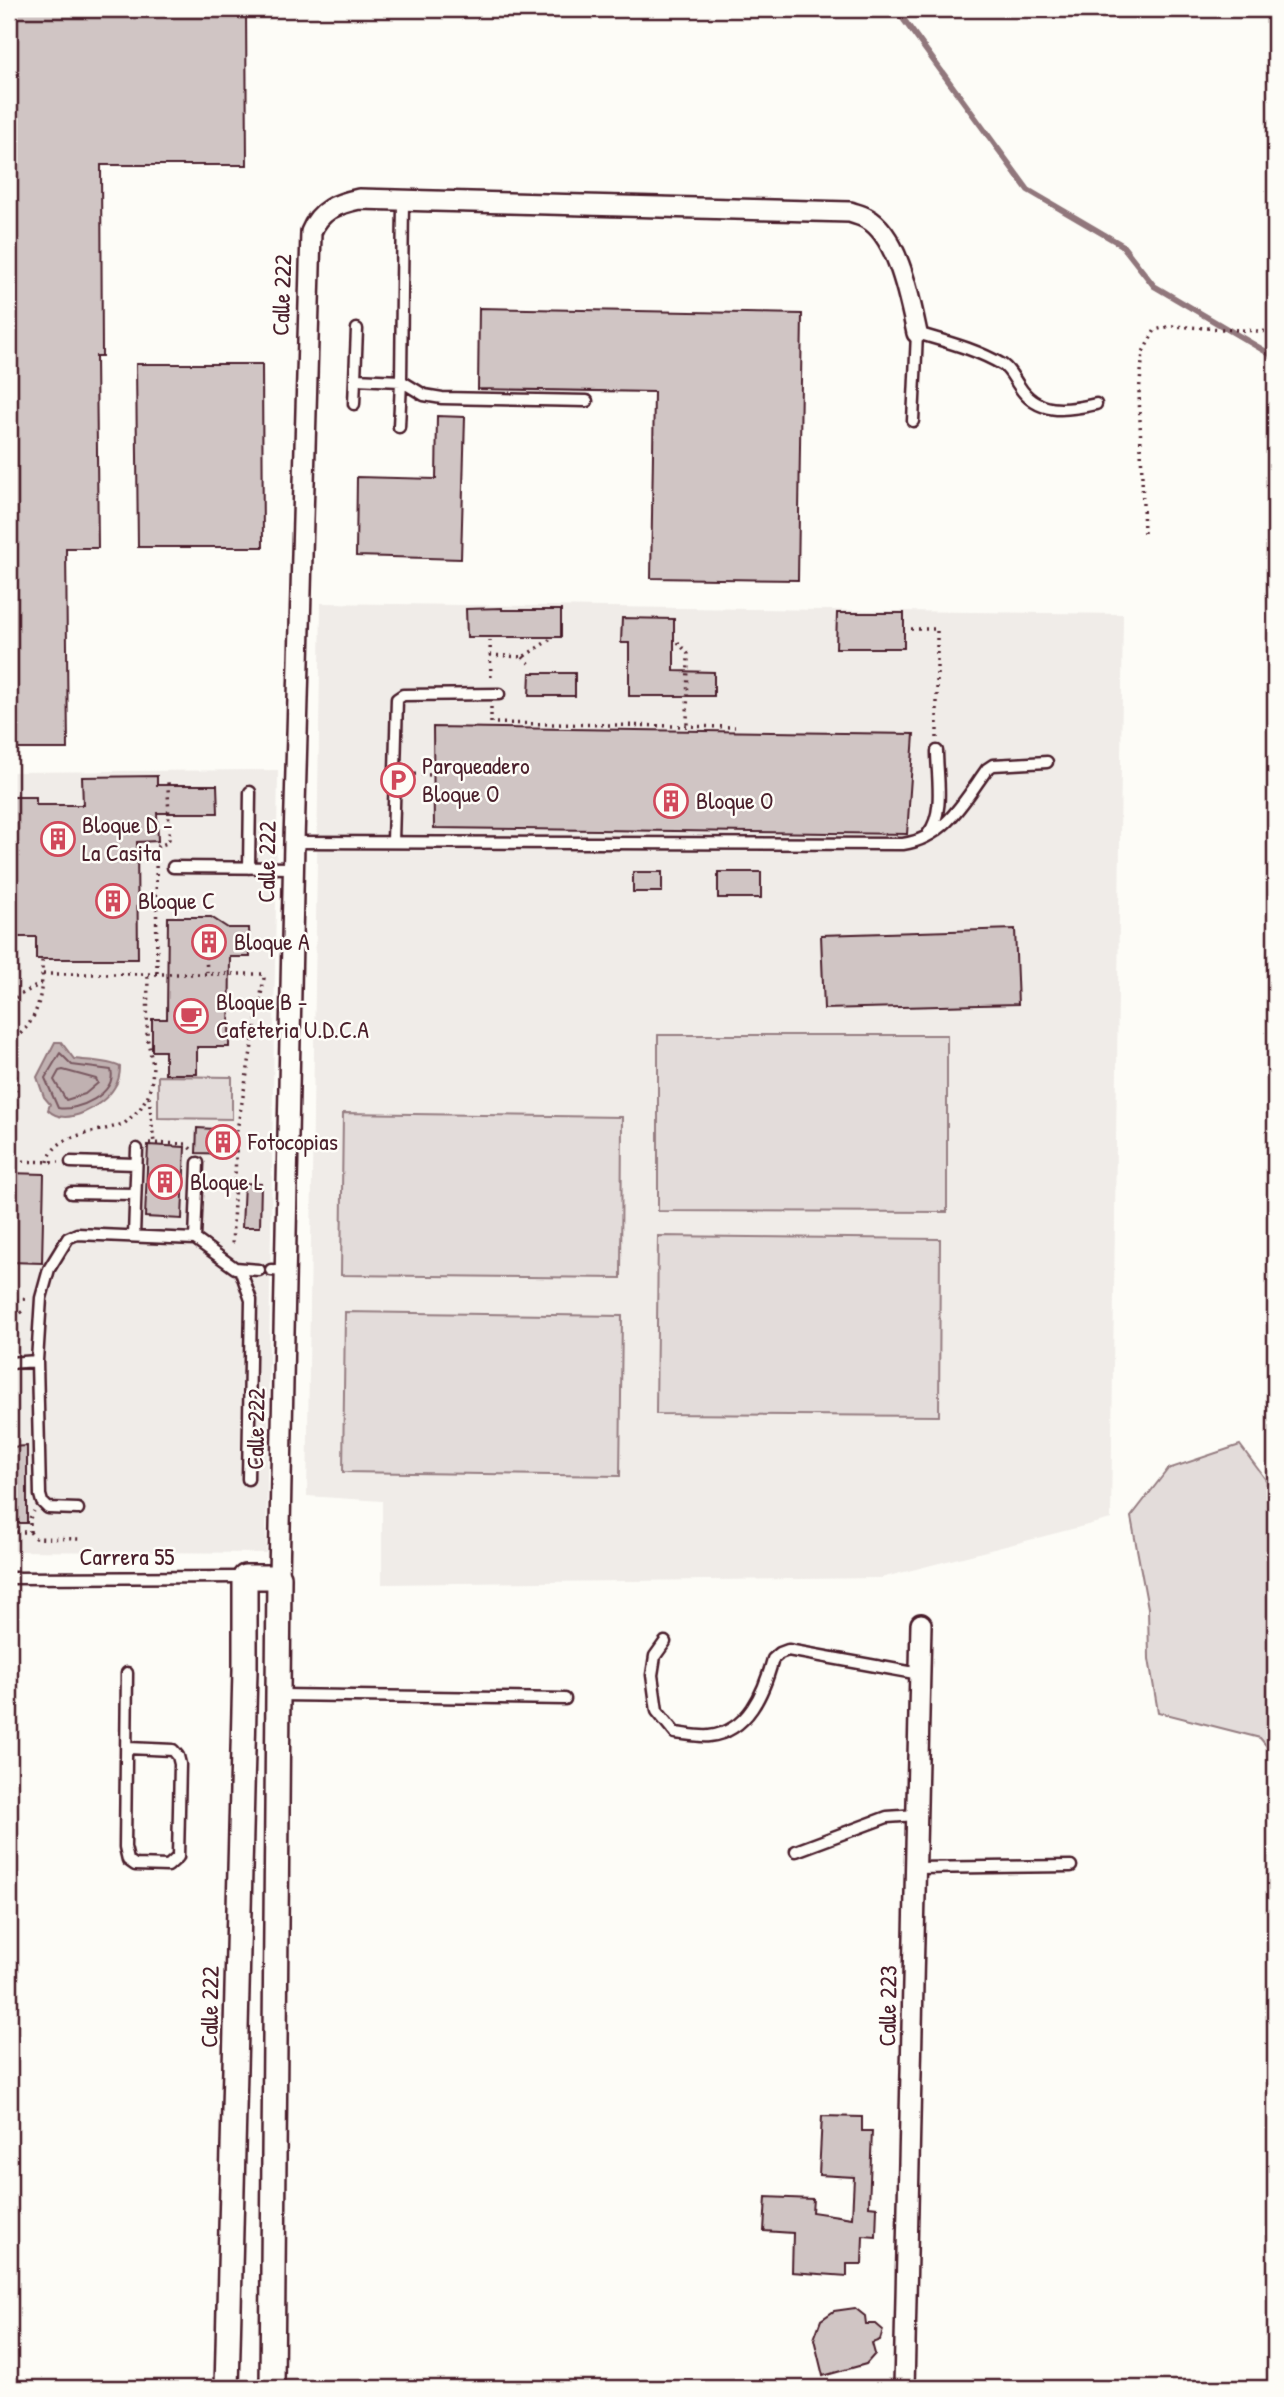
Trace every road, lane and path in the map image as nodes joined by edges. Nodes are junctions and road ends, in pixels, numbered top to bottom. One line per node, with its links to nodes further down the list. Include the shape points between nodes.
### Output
1 (403, 200): 4 (street, via 850,212 878,227 892,249); 6 (lane); 31 (street, Calle 222, via 359,198 337,203 317,217 310,232)
2 (357, 329): 5 (lane)
3 (1275, 332): 12 (path, via 1171,326 1155,331 1143,352 1139,393)
4 (917, 333): 9 (lane, via 980,352 1007,368 1034,404 1072,410); 10 (lane)
5 (355, 379): 6 (lane); 8 (lane)
6 (401, 381): 7 (lane, via 424,395 442,398); 11 (lane)
7 (587, 401)
8 (354, 404)
9 (1096, 404)
10 (913, 421)
11 (399, 426)
12 (1144, 533)
13 (911, 629): 23 (path, via 937,629)
14 (551, 639): 18 (path)
15 (490, 640): 17 (path)
16 (678, 642): 21 (path, via 688,653)
17 (490, 656): 18 (path); 20 (path)
18 (523, 657): 19 (path)
19 (531, 665)
20 (495, 694): 21 (path, via 491,723); 25 (lane, via 400,696)
21 (687, 726): 22 (path)
22 (735, 727)
23 (937, 751): 30 (lane, via 937,817)
24 (1047, 762): 30 (lane, via 993,765 944,826)
25 (395, 774): 26 (path); 32 (lane)
26 (433, 775)
27 (250, 792): 34 (lane)
28 (177, 831): 29 (path)
29 (168, 832)
30 (923, 840): 32 (lane, via 903,844)
31 (294, 842): 32 (lane); 35 (street, Calle 222)
32 (393, 842)
33 (173, 867): 34 (lane)
34 (250, 868): 35 (lane)
35 (293, 868): 72 (street, Calle 222, via 278,1271)
36 (206, 957): 39 (path)
37 (42, 959): 40 (path)
38 (148, 973): 39 (path); 40 (path); 44 (path, via 147,1037 153,1065)
39 (207, 973): 57 (path, via 260,972 264,976 237,1130)
40 (43, 974): 41 (path)
41 (42, 983): 42 (path); 43 (path, via 34,1017 25,1031)
42 (9, 1001)
43 (9, 1042): 48 (path, via 16,1059)
44 (148, 1095): 45 (path); 49 (path, via 125,1123 66,1140 52,1150)
45 (155, 1143): 46 (path, via 141,1143); 51 (path, via 189,1145)
46 (136, 1149): 52 (lane)
47 (9, 1161): 48 (path)
48 (16, 1161): 49 (path)
49 (48, 1162): 50 (path)
50 (71, 1162): 52 (lane)
51 (198, 1163): 56 (lane)
52 (136, 1164): 54 (lane)
53 (71, 1193): 54 (lane)
54 (135, 1194): 55 (lane)
55 (134, 1236): 56 (lane); 63 (lane, via 77,1234 68,1238 42,1288)
56 (195, 1239): 57 (lane)
57 (236, 1268): 58 (lane); 65 (lane, via 251,1300)
58 (259, 1270)
59 (31, 1298): 60 (path)
60 (9, 1301)
61 (31, 1306): 62 (path)
62 (9, 1321)
63 (37, 1361): 64 (lane); 66 (lane)
64 (9, 1363)
65 (248, 1479)
66 (42, 1502): 67 (lane, via 55,1510); 69 (path, via 31,1515)
67 (78, 1509)
68 (9, 1532): 69 (path)
69 (30, 1532): 70 (path, via 35,1538)
70 (80, 1539)
71 (245, 1577): 72 (street); 73 (lane, Carrera 55); 85 (street, Calle 222)
72 (279, 1577): 78 (street, Calle 222)
73 (9, 1578)
74 (921, 1624): 77 (street, Calle 223)
75 (665, 1642): 77 (lane, via 655,1656 652,1675 657,1711 675,1733 709,1736 730,1730 751,1713 773,1659 788,1650)
76 (127, 1673): 80 (lane)
77 (920, 1674): 81 (street, Calle 223)
78 (280, 1695): 79 (lane); 86 (street, Calle 222)
79 (565, 1699)
80 (128, 1748): 80 (lane, via 128,1860 135,1865 168,1867 178,1857 178,1756 173,1750)
81 (917, 1815): 82 (lane, via 887,1817); 84 (street, Calle 223)
82 (796, 1852)
83 (1071, 1866): 84 (lane)
84 (916, 1868): 87 (street, Calle 223)
85 (227, 2388)
86 (272, 2388)
87 (904, 2388)

